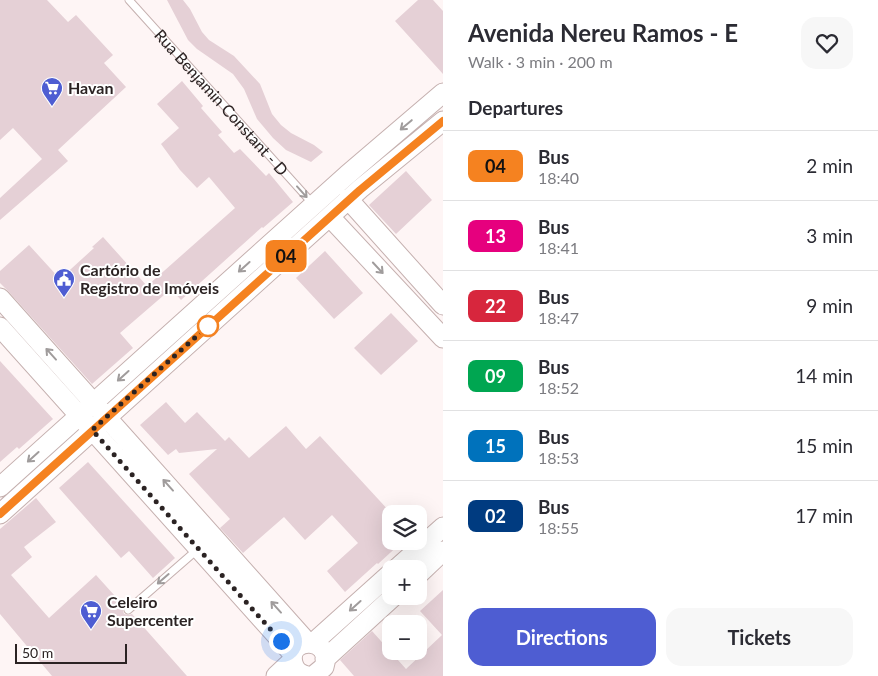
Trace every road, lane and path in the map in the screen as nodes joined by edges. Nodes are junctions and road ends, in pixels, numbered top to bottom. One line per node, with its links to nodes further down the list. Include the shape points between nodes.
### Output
1 (129, 0): 5 (lane, Rua Benjamin Constant - D, one-way to 5)
2 (443, 93): 5 (street, one-way to 5)
3 (443, 121): 4 (street)
4 (348, 200): 6 (street); 7 (street)
5 (314, 205): 13 (street, one-way to 13)
6 (330, 217): 8 (street); 15 (street)
7 (377, 232): 8 (street); 10 (street)
8 (359, 248): 12 (street, one-way to 12)
9 (0, 298): 13 (street, one-way to 9)
10 (443, 305)
11 (0, 327): 14 (street)
12 (443, 338)
13 (94, 402): 14 (street); 15 (street)
14 (79, 416): 16 (street); 17 (street, one-way to 17)
15 (107, 416): 16 (street); 27 (street, one-way to 15)
16 (92, 430): 18 (street); 20 (street)
17 (0, 487)
18 (0, 514)
19 (443, 527): 22 (street)
20 (199, 549): 26 (lane, one-way to 26); 28 (street)
21 (443, 552): 23 (street)
22 (406, 560)
23 (427, 567)
24 (382, 581): 27 (street, one-way to 27)
25 (385, 605): 29 (street)
26 (128, 610)
27 (310, 643): 28 (street, via 301,644); 29 (street, via 324,652)
28 (292, 658): 30 (street); 31 (street, via 294,668)
29 (323, 670)
30 (276, 676)
31 (306, 676)

